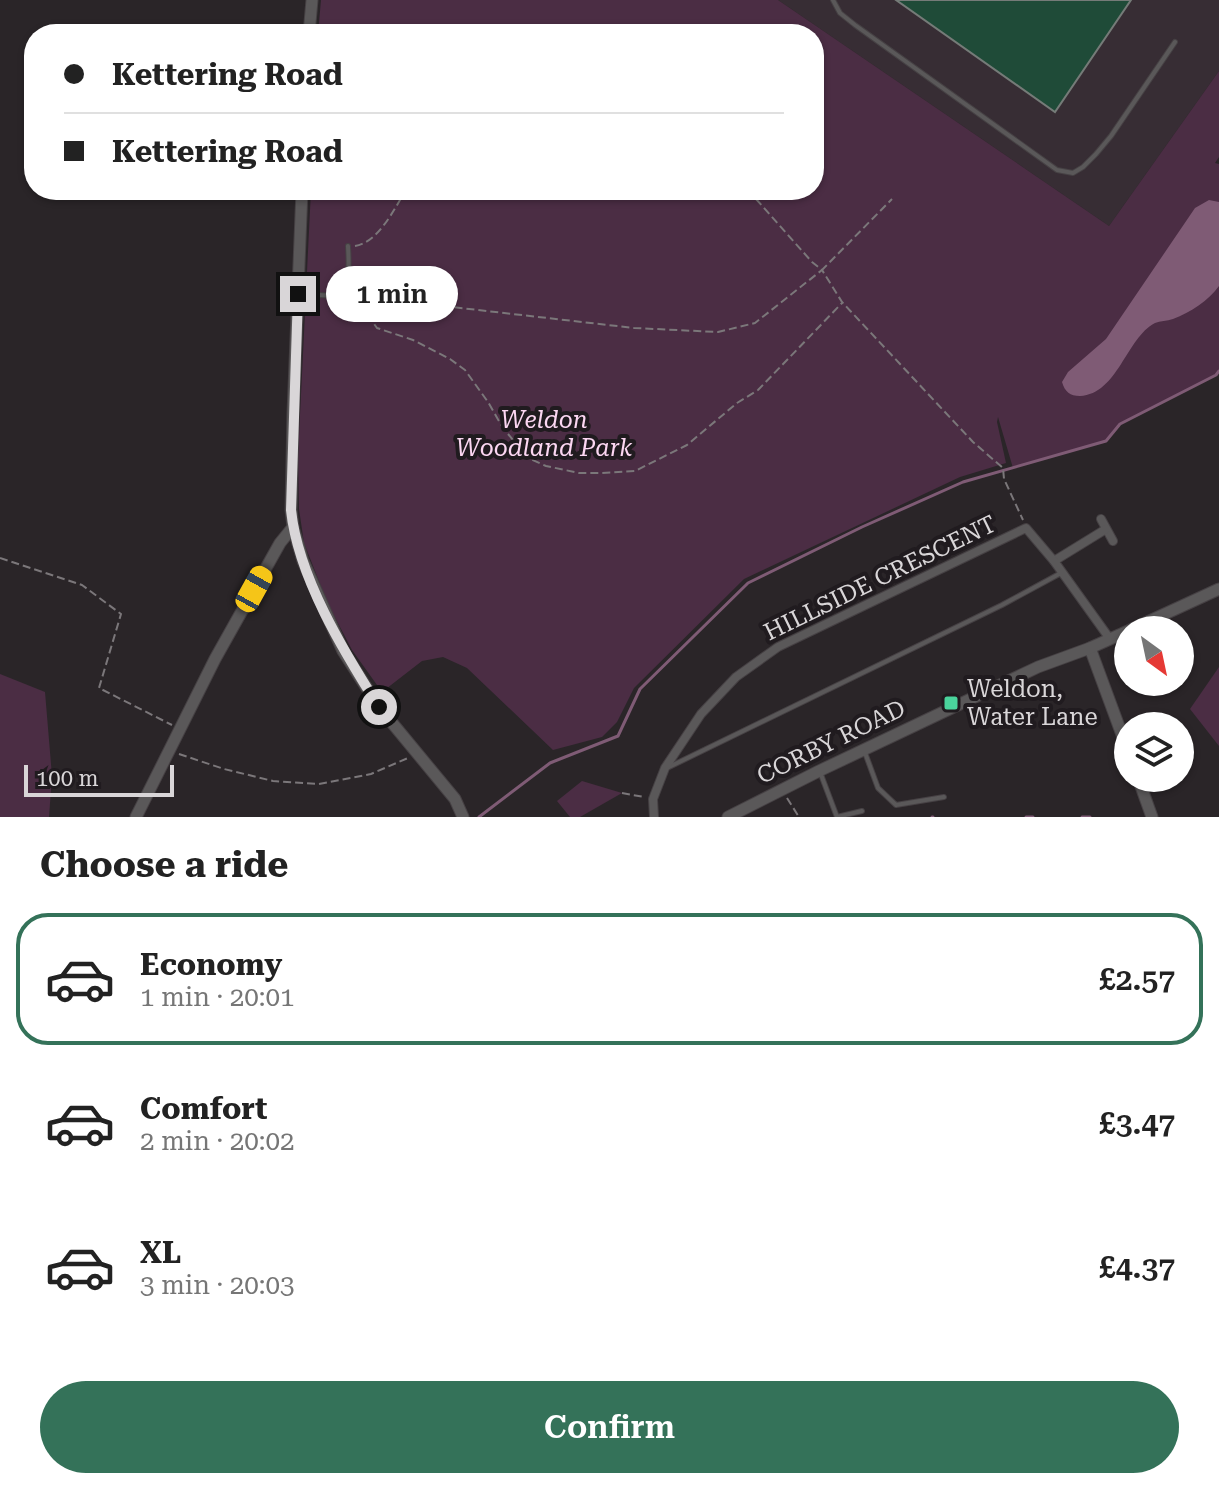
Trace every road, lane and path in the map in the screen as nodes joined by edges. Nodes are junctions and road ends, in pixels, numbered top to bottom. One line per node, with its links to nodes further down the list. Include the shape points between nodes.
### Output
1 (312, 0): 3 (street)
2 (833, 0): 4 (lane, via 840,13 943,89 1057,170 1073,173 1111,136)
3 (310, 24)
4 (1175, 42)
5 (892, 199): 10 (path)
6 (302, 200): 11 (street)
7 (399, 200): 9 (path, via 371,239)
8 (757, 200): 10 (path)
9 (348, 246): 12 (lane, via 349,273)
10 (822, 270): 13 (path, via 755,323 718,332); 14 (path)
11 (298, 294): 12 (lane); 16 (street)
12 (337, 296): 13 (path)
13 (371, 300): 14 (path, via 377,328 413,340 465,370 528,458 579,473 635,471 687,445 758,390)
14 (842, 302): 17 (path, via 1003,468)
15 (1101, 519): 18 (street)
16 (293, 527): 29 (street); 32 (street, via 343,651)
17 (1026, 528): 21 (street, HILLSIDE CRESCENT); 33 (street, HILLSIDE CRESCENT, via 778,647 736,677 701,714)
18 (1106, 529): 19 (street); 21 (street)
19 (1113, 541)
20 (0, 558): 29 (path, via 82,585 121,614 99,688)
21 (1054, 561): 22 (street, HILLSIDE CRESCENT)
22 (1061, 573): 26 (street, HILLSIDE CRESCENT); 33 (lane)
23 (1219, 589): 24 (street, CORBY ROAD)
24 (1160, 616)
25 (1114, 637): 26 (street, CORBY ROAD)
26 (1110, 639): 27 (street, CORBY ROAD)
27 (1090, 648): 28 (street); 30 (street, CORBY ROAD, via 1038,667)
28 (1114, 713)
29 (180, 729): 31 (street)
30 (864, 750): 34 (street, CORBY ROAD); 38 (lane, via 878,788 896,805)
31 (169, 751): 32 (path, via 273,781 319,784 371,774); 41 (street)
32 (416, 753): 42 (street, via 455,799)
33 (665, 768): 39 (street, HILLSIDE CRESCENT)
34 (819, 771): 35 (street, CORBY ROAD); 40 (lane, via 837,817)
35 (782, 790): 44 (street, CORBY ROAD); 45 (path)
36 (1143, 792): 46 (street)
37 (622, 793): 39 (path)
38 (944, 797)
39 (653, 799): 43 (street, HILLSIDE CRESCENT)
40 (862, 811)
41 (136, 817)
42 (463, 817)
43 (654, 817)
44 (728, 817)
45 (799, 817)
46 (1152, 817)

